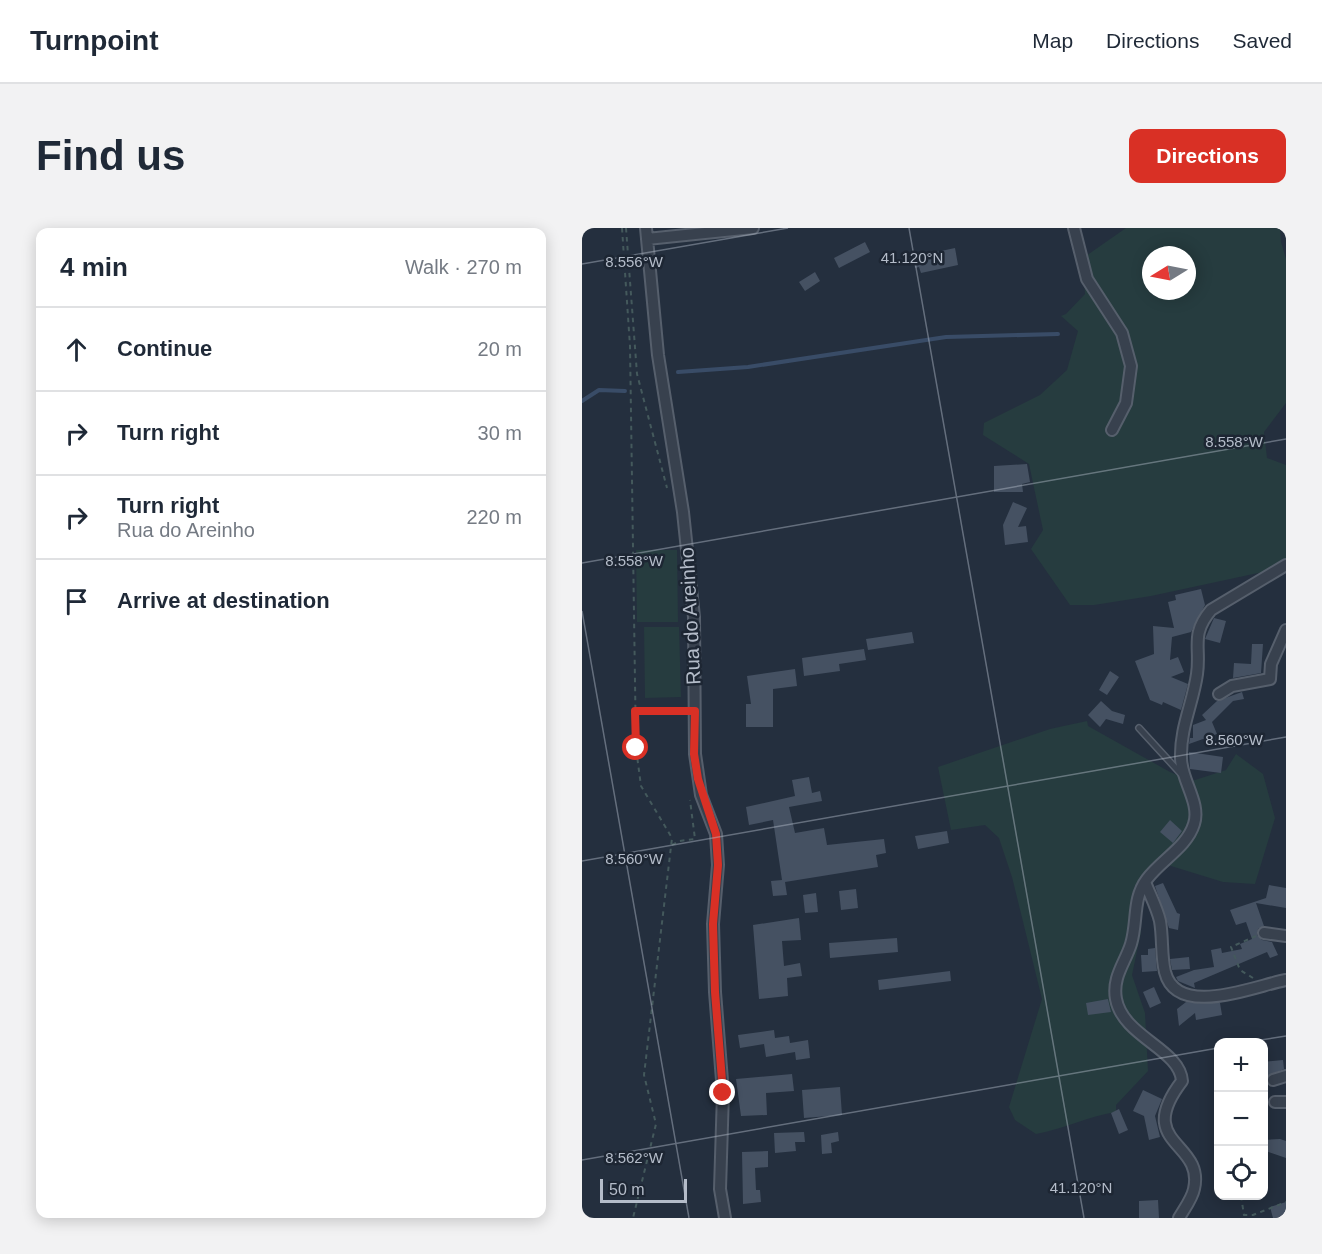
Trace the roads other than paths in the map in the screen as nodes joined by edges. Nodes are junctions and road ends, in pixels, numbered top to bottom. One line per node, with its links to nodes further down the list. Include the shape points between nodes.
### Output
1 (753, 228): 3 (street)
2 (1074, 228): 4 (street, via 1087,279 1122,333 1131,366 1126,402)
3 (647, 234): 16 (street, Rua do Areinho, via 658,355 683,512 694,617 694,754 716,834 718,865 713,924 723,1093 720,1189)
4 (1112, 430)
5 (1286, 565): 9 (street, via 1204,618 1197,635 1197,673 1181,738)
6 (1286, 630): 7 (street, via 1271,664 1270,679 1232,686)
7 (1219, 694)
8 (1139, 728): 9 (lane)
9 (1183, 777): 10 (street, via 1195,807 1195,823 1188,838)
10 (1145, 882): 13 (street, via 1160,920 1164,971 1182,995 1200,998); 17 (street, via 1137,894 1132,941 1116,977 1116,998 1120,1014 1131,1028 1182,1073 1182,1081 1168,1100 1164,1114 1166,1128 1194,1174 1195,1188)
11 (1264, 933): 12 (street)
12 (1286, 936)
13 (1286, 980)
14 (1286, 1076): 15 (street)
15 (1273, 1080)
16 (724, 1218)
17 (1179, 1218)

